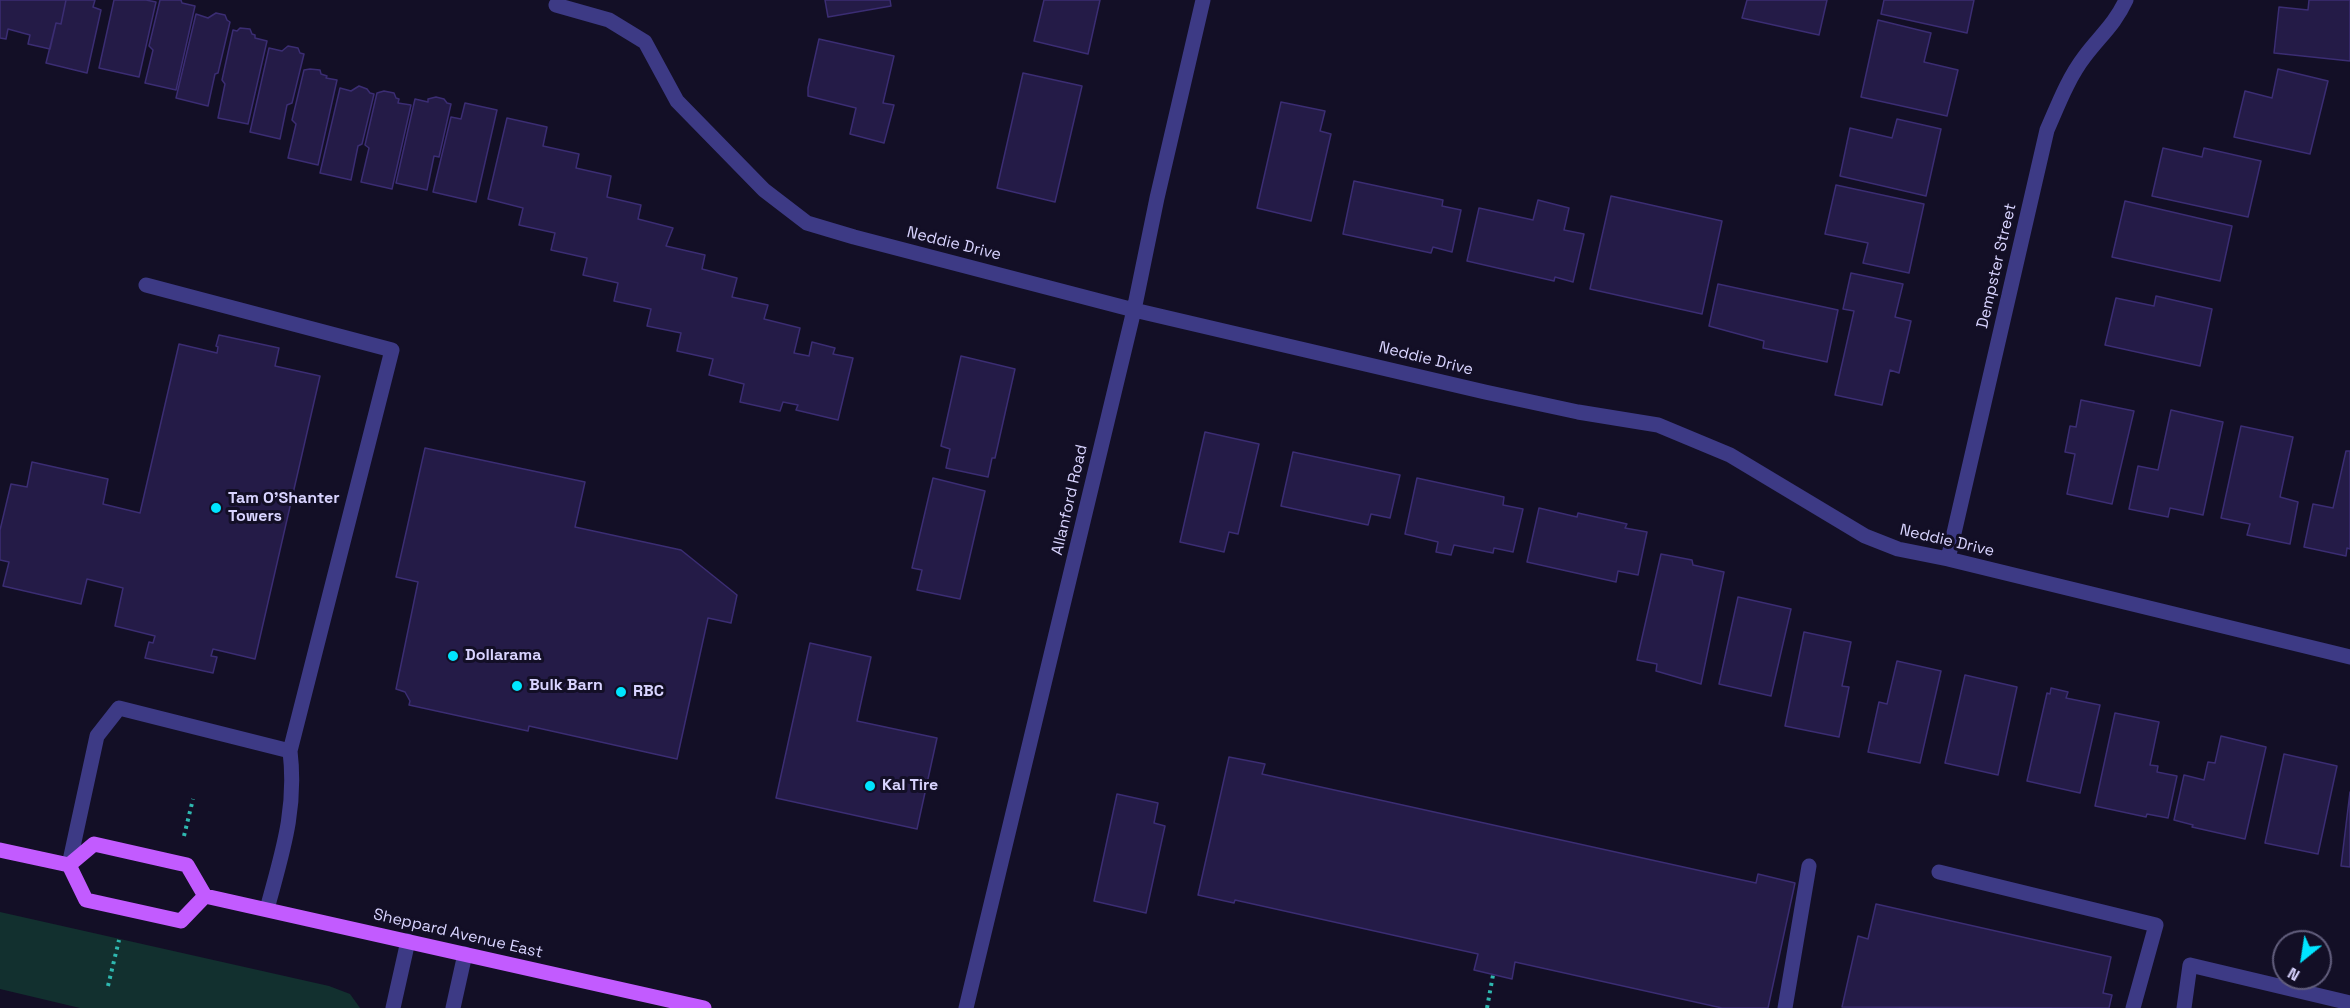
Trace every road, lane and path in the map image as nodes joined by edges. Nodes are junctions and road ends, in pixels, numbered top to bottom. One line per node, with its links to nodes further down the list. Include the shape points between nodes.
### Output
1 (1203, 0): 5 (street, Allanford Road)
2 (2126, 0): 6 (street, Dempster Street, via 2106,33 2085,56 2047,130)
3 (556, 5): 5 (street, Neddie Drive, via 609,20 645,42 677,101 764,190 807,223)
4 (146, 285): 8 (street, via 392,350)
5 (1134, 310): 6 (street, Neddie Drive, via 1485,392 1658,425 1730,456 1864,536 1898,549); 26 (street, Allanford Road)
6 (1948, 559): 7 (street, Neddie Drive)
7 (2350, 657)
8 (290, 751): 12 (street, via 119,708 97,736); 16 (street, via 290,821)
9 (193, 799): 10 (path)
10 (183, 842)
11 (0, 850): 12 (main road)
12 (69, 865): 15 (main road, via 94,844 187,865); 15 (main road, via 86,900 181,921)
13 (1809, 866): 28 (street)
14 (1939, 872): 29 (street, via 2156,926)
15 (205, 896): 16 (main road, Sheppard Avenue East)
16 (267, 909): 18 (main road, Sheppard Avenue East)
17 (119, 940): 21 (path)
18 (408, 942): 19 (main road, Sheppard Avenue East); 23 (street)
19 (465, 954): 24 (street); 25 (main road, Sheppard Avenue East)
20 (1493, 975): 27 (path)
21 (108, 986)
22 (2350, 1003): 30 (street, via 2190,965)
23 (393, 1008)
24 (453, 1008)
25 (704, 1008)
26 (966, 1008)
27 (1487, 1008)
28 (1785, 1008)
29 (2133, 1008)
30 (2184, 1008)

